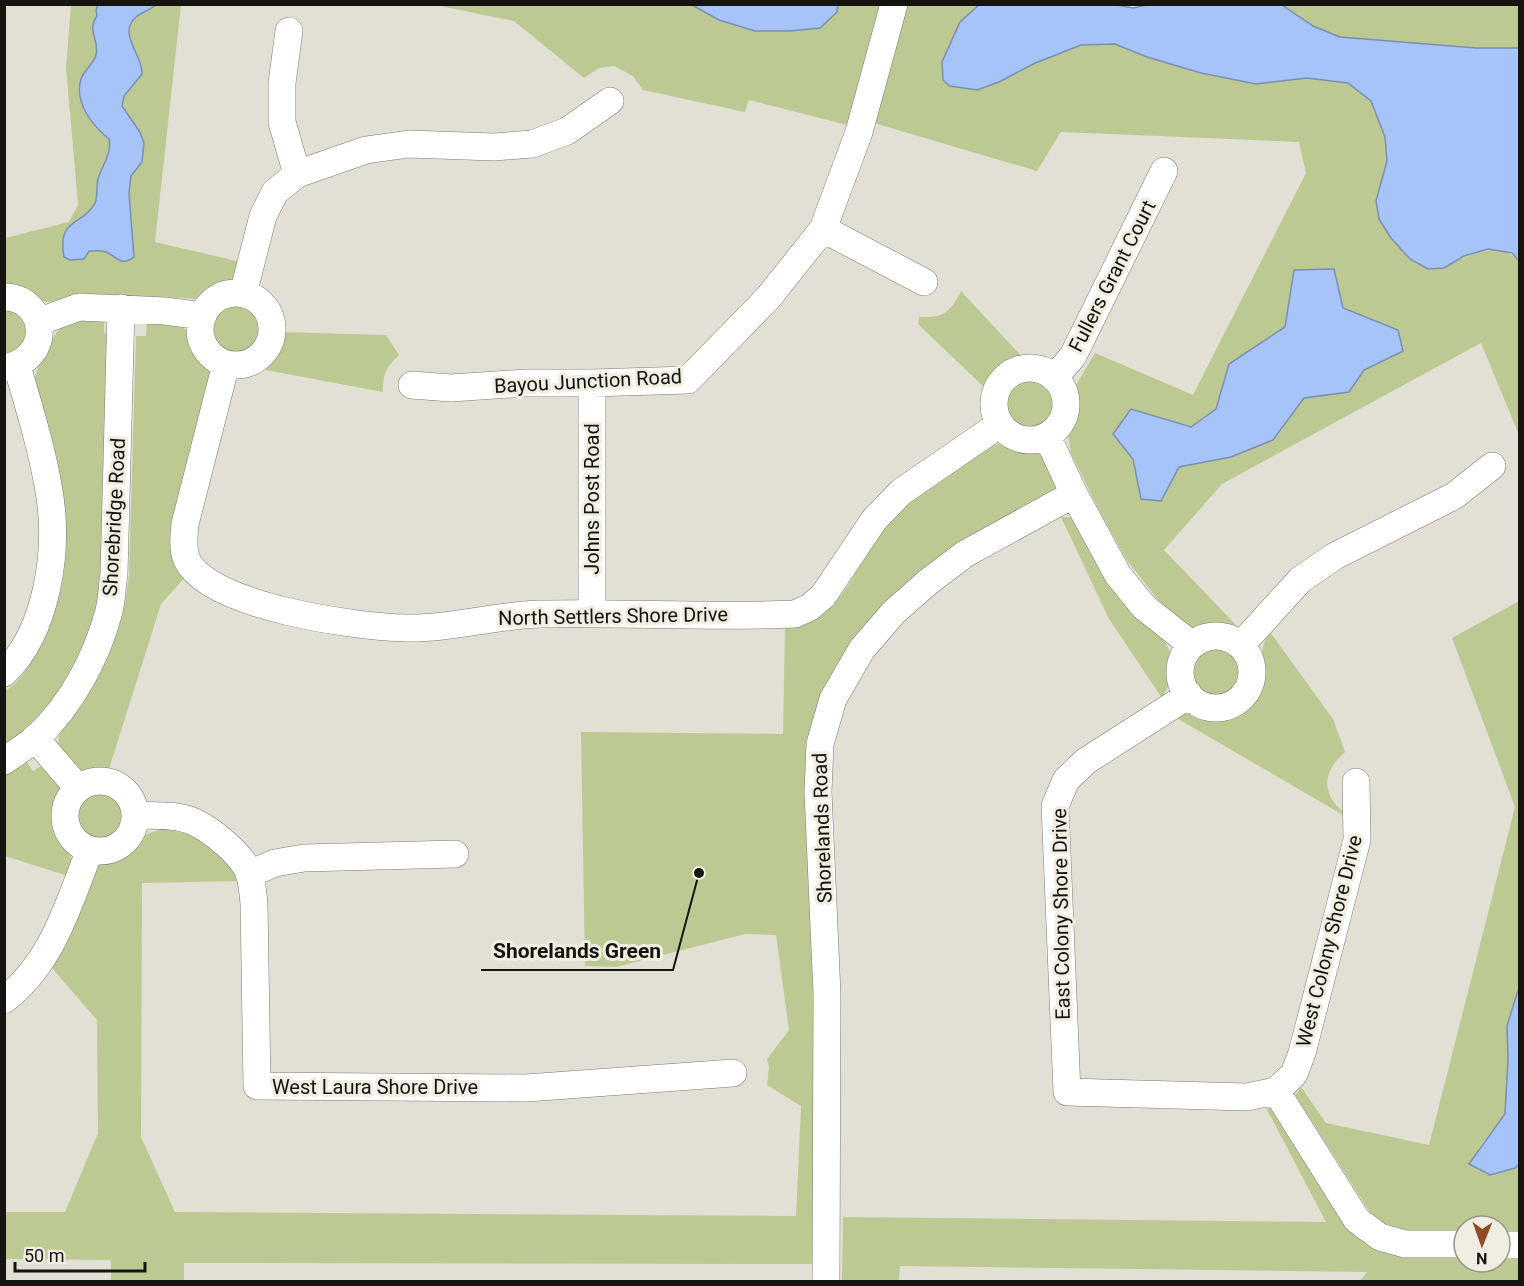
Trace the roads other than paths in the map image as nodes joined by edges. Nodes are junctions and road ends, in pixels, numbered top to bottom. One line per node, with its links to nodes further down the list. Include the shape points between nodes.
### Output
1 (894, 4): 6 (street, Bayou Junction Road, via 859,132)
2 (289, 31): 5 (street, via 282,122)
3 (610, 101): 5 (street, via 567,131 532,144 409,144 366,150)
4 (1164, 171): 15 (street, Fullers Grant Court, via 1073,356)
5 (297, 174): 8 (street, via 275,192 263,216)
6 (823, 229): 7 (street); 16 (street, Bayou Junction Road, via 768,298 688,380)
7 (924, 282)
8 (243, 294): 11 (street, via 223,296); 13 (street, via 261,303 269,314 271,340 252,362)
9 (4, 297): 12 (street, via 21,301)
10 (121, 308): 11 (street); 12 (street, via 79,307); 27 (street, Shorebridge Road, via 114,574 109,609 84,675 63,707)
11 (203, 316): 13 (street, via 203,344 212,356)
12 (38, 322): 14 (street, via 37,348 29,358)
13 (226, 364): 22 (street, North Settlers Shore Drive, via 184,524 187,560 213,586 276,609 374,626 407,628 496,617)
14 (11, 367): 25 (street, via 45,471 52,529 44,601 23,651)
15 (1054, 378): 18 (street, via 1031,368 1006,377 997,389 994,403); 19 (street, via 1062,388 1065,413)
16 (592, 383): 17 (street, Bayou Junction Road, via 451,388); 22 (street, Johns Post Road)
17 (412, 385)
18 (1000, 424): 19 (street, via 1020,439); 22 (street, North Settlers Shore Drive, via 901,492 874,520 823,596 795,614)
19 (1047, 436): 21 (street)
20 (1492, 466): 24 (street, via 1454,496 1335,556 1300,580)
21 (1074, 494): 23 (street, via 1119,575 1144,607); 39 (street, Shorelands Road, via 965,554 928,582 894,612 862,650 833,699 820,744 818,792 828,994)
22 (592, 614)
23 (1192, 645): 24 (street, via 1217,636); 26 (street, via 1180,670)
24 (1241, 645): 26 (street, via 1252,668 1245,693 1233,704 1221,707 1207,706)
25 (4, 673)
26 (1189, 695): 37 (street, East Colony Shore Drive, via 1086,761 1066,780 1055,806 1066,1092 1247,1097)
27 (35, 738): 28 (street, Shorebridge Road); 30 (street)
28 (4, 761)
29 (1356, 782): 37 (street, West Colony Shore Drive, via 1357,840 1305,1042 1294,1074)
30 (78, 788): 31 (street, via 90,782 116,784 126,792); 32 (street, via 69,799 64,816 75,841)
31 (136, 815): 32 (street, via 133,830 125,841 114,848); 34 (street, West Laura Shore Drive, via 192,821 234,851)
32 (90, 850): 35 (street, via 39,966)
33 (455, 854): 34 (street, via 304,858 275,863)
34 (249, 874): 36 (street, West Laura Shore Drive, via 254,903 256,1086 526,1088)
35 (4, 1000)
36 (733, 1073)
37 (1276, 1091): 38 (street, via 1357,1220 1380,1237 1405,1244)
38 (1452, 1244)
39 (826, 1281)

